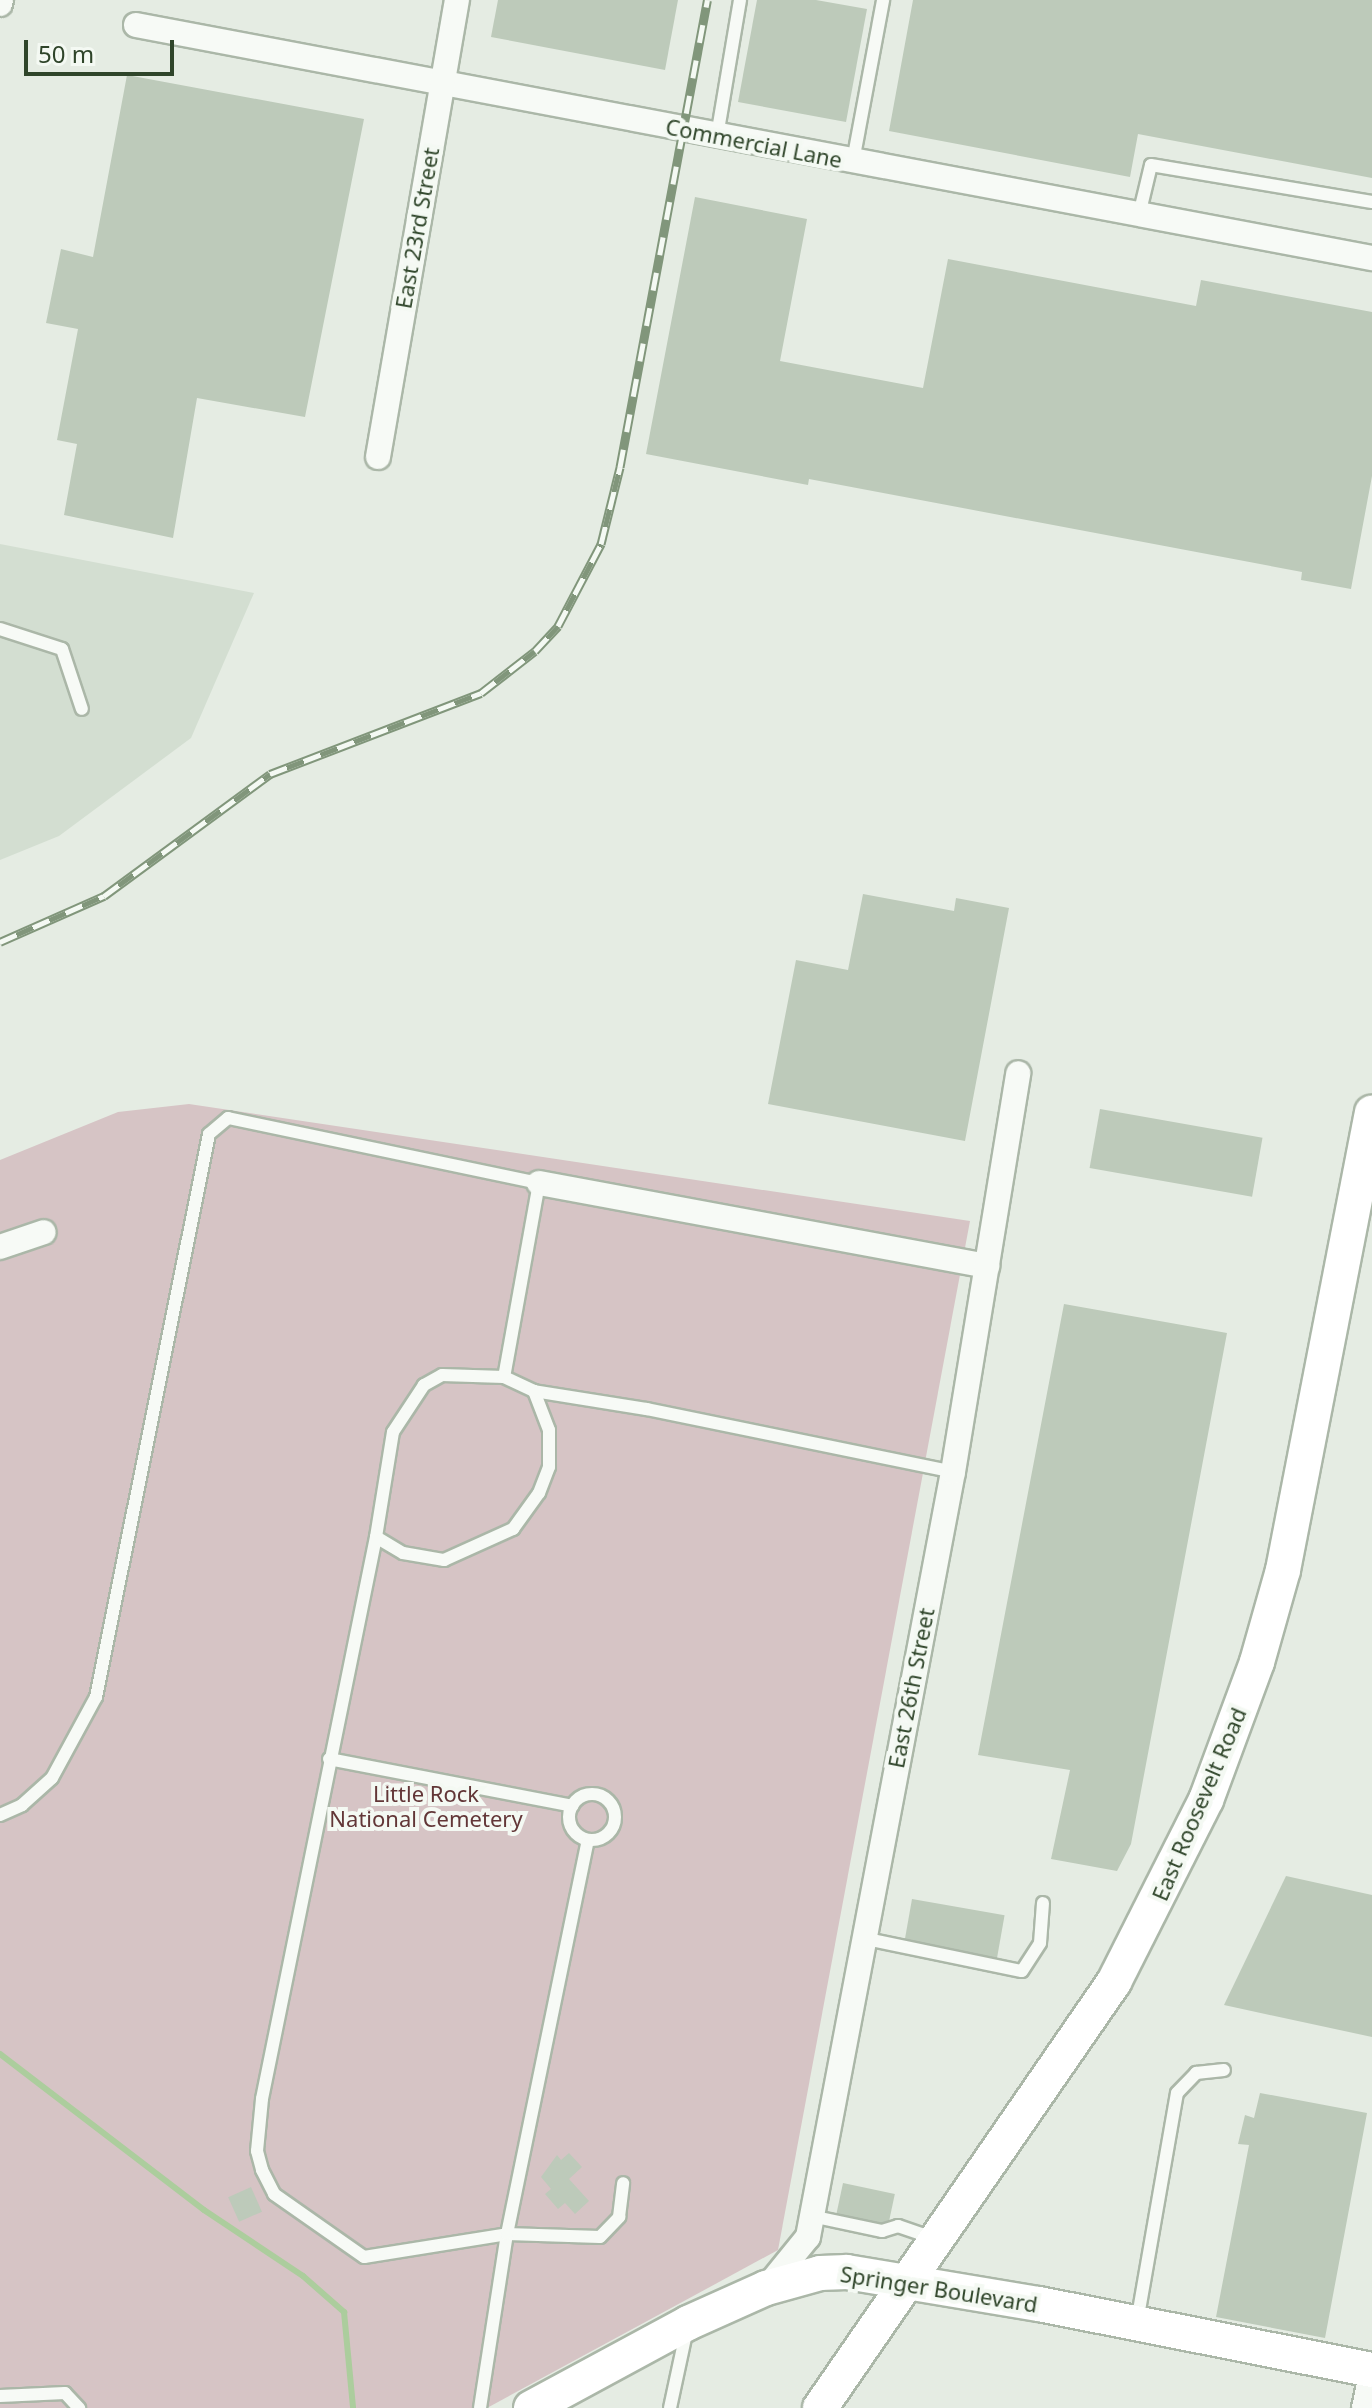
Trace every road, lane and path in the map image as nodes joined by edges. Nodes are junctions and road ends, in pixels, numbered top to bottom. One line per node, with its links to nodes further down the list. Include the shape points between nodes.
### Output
1 (457, 0): 5 (street, East 23rd Street)
2 (740, 0): 6 (lane)
3 (883, 0): 7 (lane)
4 (136, 25): 5 (street, Commercial Lane)
5 (441, 85): 6 (street, Commercial Lane); 11 (street, East 23rd Street)
6 (717, 136): 7 (street, Commercial Lane)
7 (853, 161): 9 (street, Commercial Lane)
8 (1372, 202): 9 (lane, via 1151,165)
9 (1139, 215): 10 (street, Commercial Lane)
10 (1372, 258)
11 (378, 457)
12 (0, 629): 13 (lane, via 62,649)
13 (82, 709)
14 (1018, 1073): 19 (street, East 26th Street)
15 (1372, 1113): 34 (main road, East Roosevelt Road, via 1283,1570 1231,1736 1171,1877 1114,1982)
16 (539, 1183): 19 (street); 20 (lane); 26 (lane, via 228,1118 209,1134 96,1697 52,1778 22,1805)
17 (44, 1232): 18 (street)
18 (0, 1247)
19 (987, 1266): 22 (street, East 26th Street)
20 (504, 1377): 21 (lane); 23 (lane, via 442,1375 424,1385 393,1432)
21 (534, 1391): 22 (lane); 23 (lane, via 549,1430 549,1467 539,1493 513,1529 444,1560 403,1553)
22 (953, 1472): 29 (street, East 26th Street)
23 (376, 1537): 24 (lane)
24 (329, 1759): 25 (lane); 33 (lane, via 262,2099 257,2141 262,2170 274,2194 364,2257)
25 (572, 1806): 27 (lane, via 571,1827); 27 (lane, via 583,1795 598,1794 615,1810 610,1832)
26 (0, 1815)
27 (588, 1840): 33 (lane)
28 (1043, 1903): 29 (lane, via 1040,1943 1022,1971)
29 (862, 1938): 32 (street, East 26th Street)
30 (1224, 2070): 37 (lane, via 1196,2073 1177,2093)
31 (623, 2183): 33 (lane, via 619,2217 600,2237)
32 (811, 2216): 34 (lane, via 882,2231 898,2226); 36 (street, East 26th Street, via 801,2249)
33 (507, 2234): 42 (lane)
34 (935, 2239): 35 (main road, East Roosevelt Road)
35 (906, 2282): 36 (main road, Springer Boulevard, via 833,2272); 37 (main road, Springer Boulevard); 45 (main road, East Roosevelt Road)
36 (766, 2288): 38 (main road, Springer Boulevard)
37 (1137, 2322): 39 (main road, Springer Boulevard)
38 (688, 2323): 43 (main road, Springer Boulevard); 44 (lane)
39 (1372, 2370): 46 (street)
40 (0, 2396): 41 (lane, via 65,2393)
41 (79, 2408)
42 (480, 2408)
43 (531, 2408)
44 (670, 2408)
45 (820, 2408)
46 (1364, 2408)

